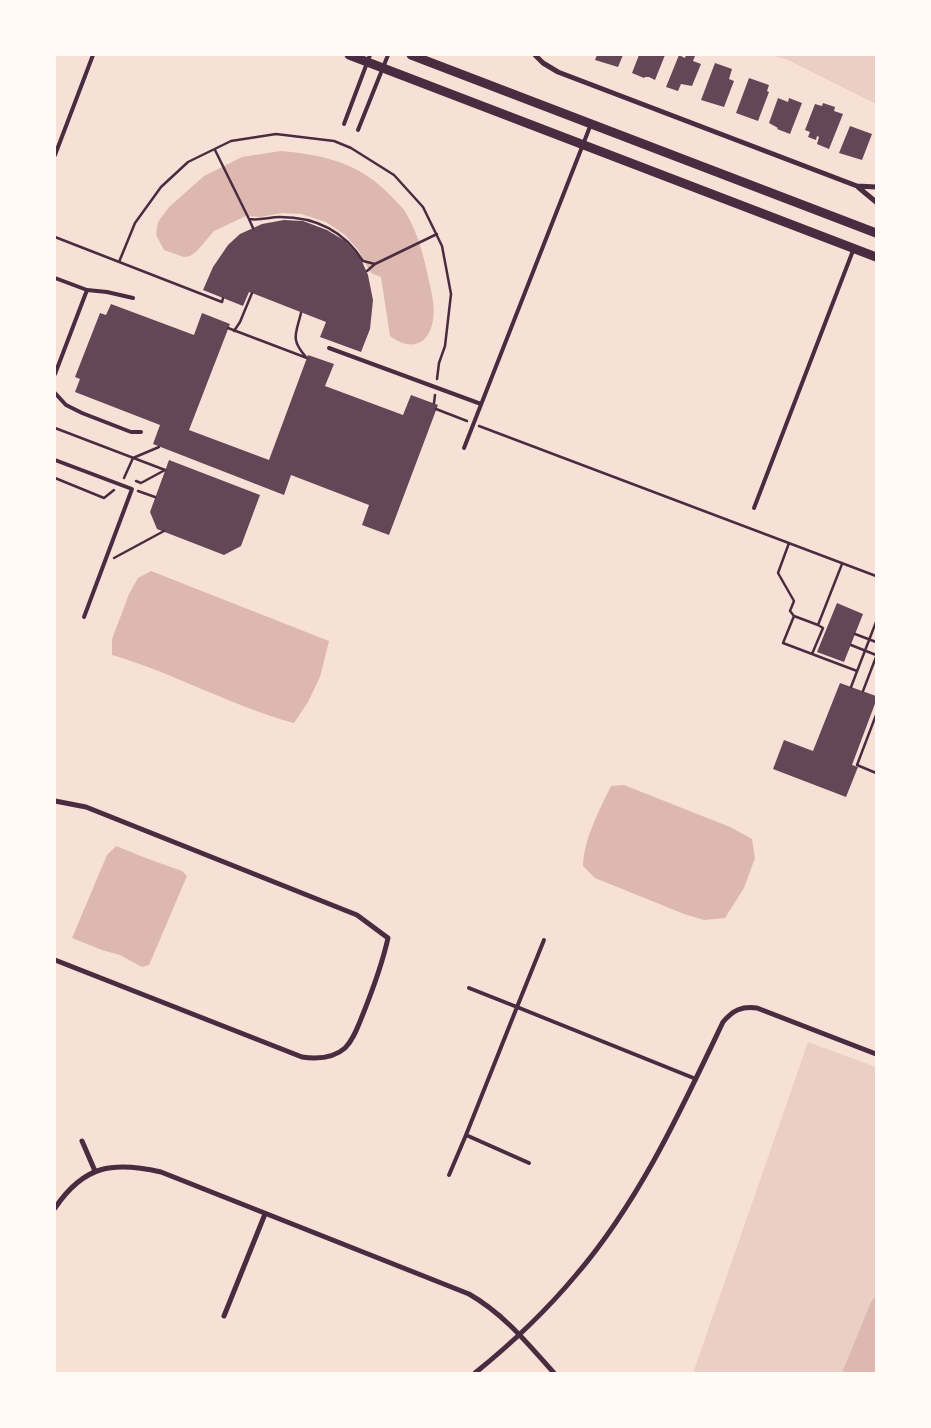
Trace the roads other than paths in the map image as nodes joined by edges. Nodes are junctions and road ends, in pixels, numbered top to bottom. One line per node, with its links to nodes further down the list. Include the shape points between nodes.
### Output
1 (93, 55): 12 (lane)
2 (349, 55): 6 (street)
3 (388, 55): 7 (lane)
4 (411, 55): 9 (street)
5 (535, 55): 13 (street, via 558,72)
6 (368, 58): 7 (street); 8 (lane)
7 (383, 68): 10 (lane); 11 (street)
8 (344, 124)
9 (591, 124): 11 (lane); 16 (street)
10 (358, 130)
11 (583, 145): 17 (street); 25 (lane)
12 (55, 154)
13 (857, 186): 14 (street); 15 (street)
14 (876, 187)
15 (876, 202)
16 (876, 234)
17 (854, 248): 18 (street); 29 (lane)
18 (876, 257)
19 (55, 278): 20 (lane)
20 (87, 290): 21 (lane); 23 (lane)
21 (133, 298)
22 (329, 348): 25 (lane)
23 (55, 374)
24 (55, 393): 26 (lane, via 66,405 82,413 131,432)
25 (481, 404): 27 (lane)
26 (141, 432)
27 (464, 448)
28 (55, 460): 30 (lane, via 132,489)
29 (754, 508)
30 (84, 616)
31 (55, 801): 33 (street, via 86,807 357,915 388,938 378,977 355,1034 345,1048 332,1056 317,1059 302,1057)
32 (544, 940): 35 (lane)
33 (55, 960)
34 (469, 988): 35 (lane)
35 (518, 1007): 37 (lane); 38 (lane)
36 (876, 1054): 37 (street, via 747,1007 738,1009 723,1022)
37 (696, 1079): 46 (street, via 664,1143 607,1235 576,1275)
38 (466, 1135): 40 (lane); 42 (lane)
39 (82, 1140): 41 (street)
40 (529, 1163)
41 (96, 1171): 43 (street, via 78,1181); 44 (street, via 115,1166 154,1170)
42 (450, 1175)
43 (55, 1208)
44 (265, 1214): 45 (street); 46 (street, via 469,1294 488,1305)
45 (224, 1316)
46 (519, 1334): 47 (street); 48 (street)
47 (475, 1373)
48 (554, 1373)

